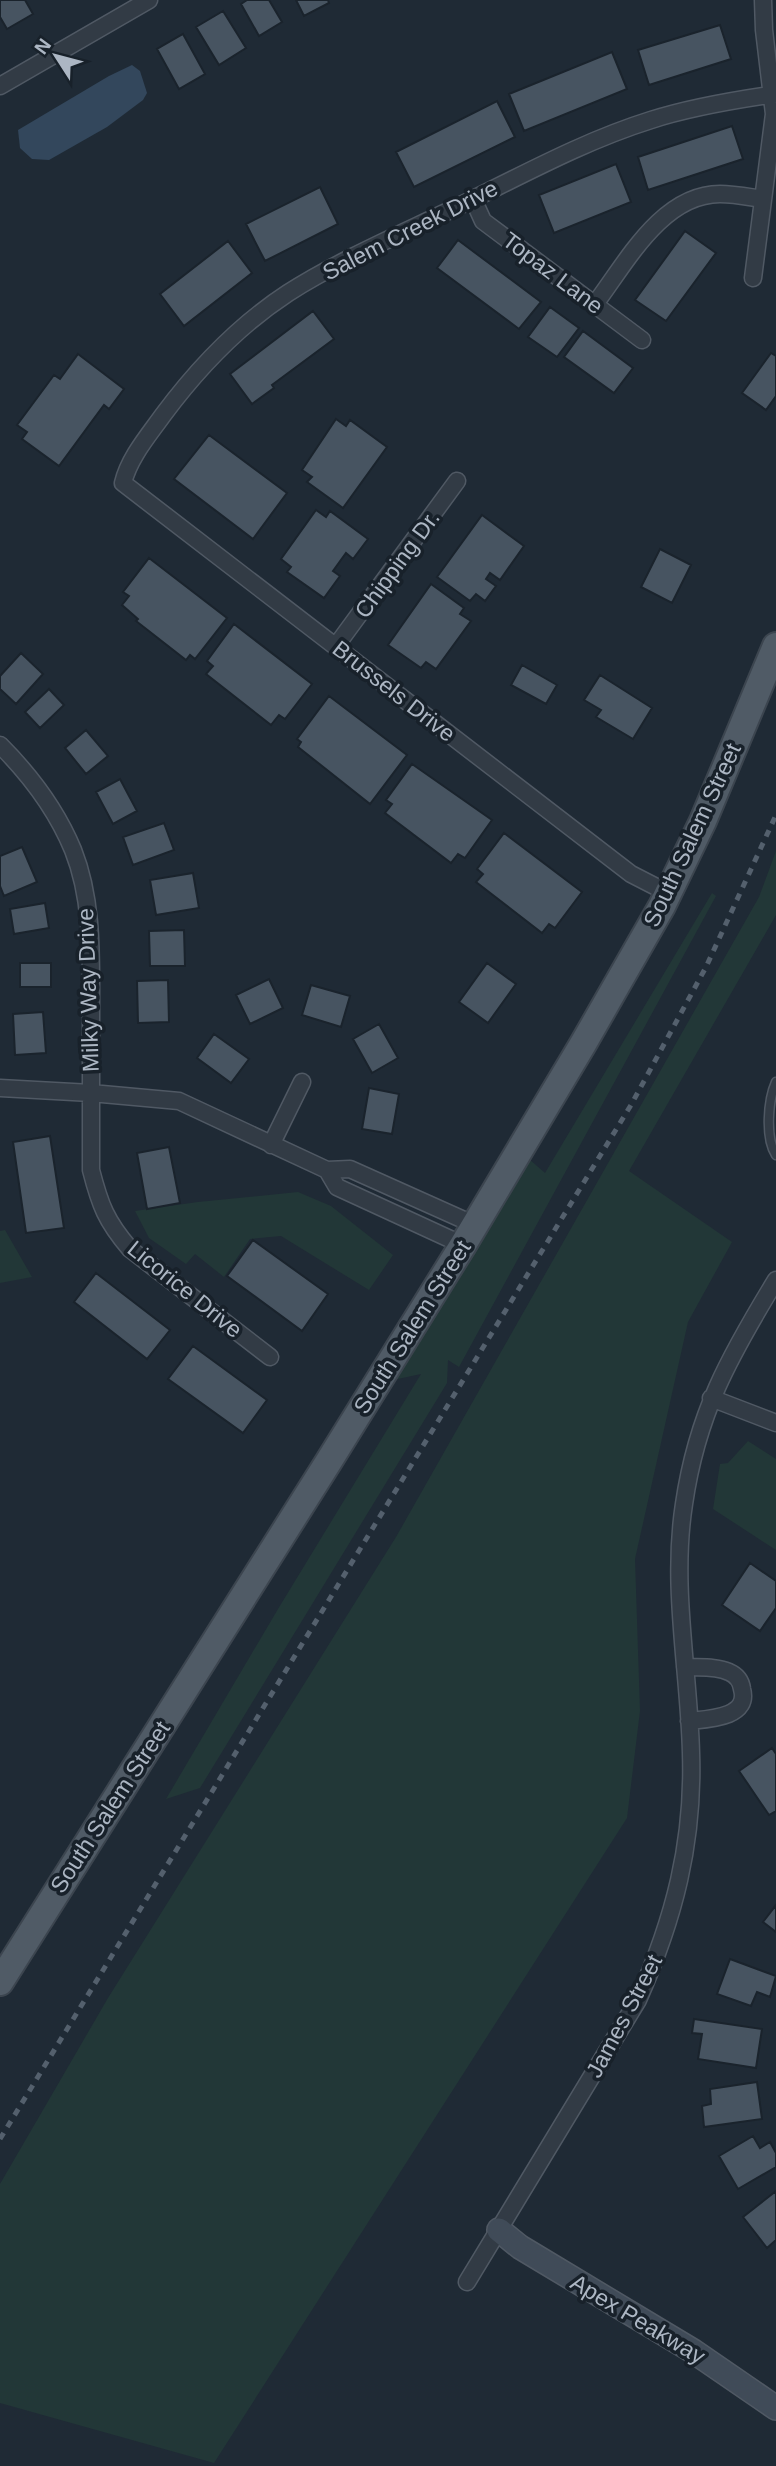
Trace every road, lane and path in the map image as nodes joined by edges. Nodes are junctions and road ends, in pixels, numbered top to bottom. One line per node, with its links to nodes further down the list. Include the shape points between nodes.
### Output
1 (149, 0): 3 (street)
2 (763, 0): 4 (street)
3 (0, 86)
4 (775, 94): 5 (street, Salem Creek Drive, via 654,118 570,150); 6 (street)
5 (472, 199): 8 (street, Topaz Lane, via 483,221); 11 (street, Salem Creek Drive, via 289,292 263,311 180,392 126,470)
6 (763, 199): 7 (street); 8 (street, via 719,194 690,200 672,211 657,223)
7 (753, 278)
8 (595, 304): 9 (street, Topaz Lane)
9 (642, 340)
10 (457, 481): 12 (street, Chipping Dr.)
11 (123, 483): 12 (street, Brussels Drive)
12 (337, 646): 15 (street, Brussels Drive, via 631,874)
13 (776, 646): 15 (main road, South Salem Street)
14 (0, 745): 19 (street, Milky Way Drive, via 42,791 74,852 83,885 91,930)
15 (668, 893): 23 (main road, South Salem Street)
16 (302, 1082): 20 (street)
17 (776, 1082): 21 (lane, via 769,1136)
18 (0, 1088): 19 (street)
19 (91, 1093): 20 (street, via 178,1101); 25 (street, Licorice Drive, via 90,1170 111,1227 130,1249)
20 (271, 1145): 22 (street)
21 (776, 1155)
22 (327, 1170): 23 (street, via 350,1169); 23 (street, via 337,1187)
23 (469, 1235): 30 (main road, South Salem Street)
24 (776, 1280): 26 (street, James Street)
25 (270, 1357)
26 (711, 1398): 27 (street); 28 (street, James Street, via 690,1467 680,1544)
27 (776, 1423)
28 (685, 1667): 29 (street, James Street); 29 (street, via 728,1671 744,1693 734,1712 722,1718)
29 (689, 1721): 31 (street, James Street, via 692,1784 685,1853 654,1963 621,2030)
30 (0, 1982)
31 (499, 2230): 32 (street, James Street); 33 (main road, Apex Peakway)
32 (467, 2282)
33 (776, 2408)

